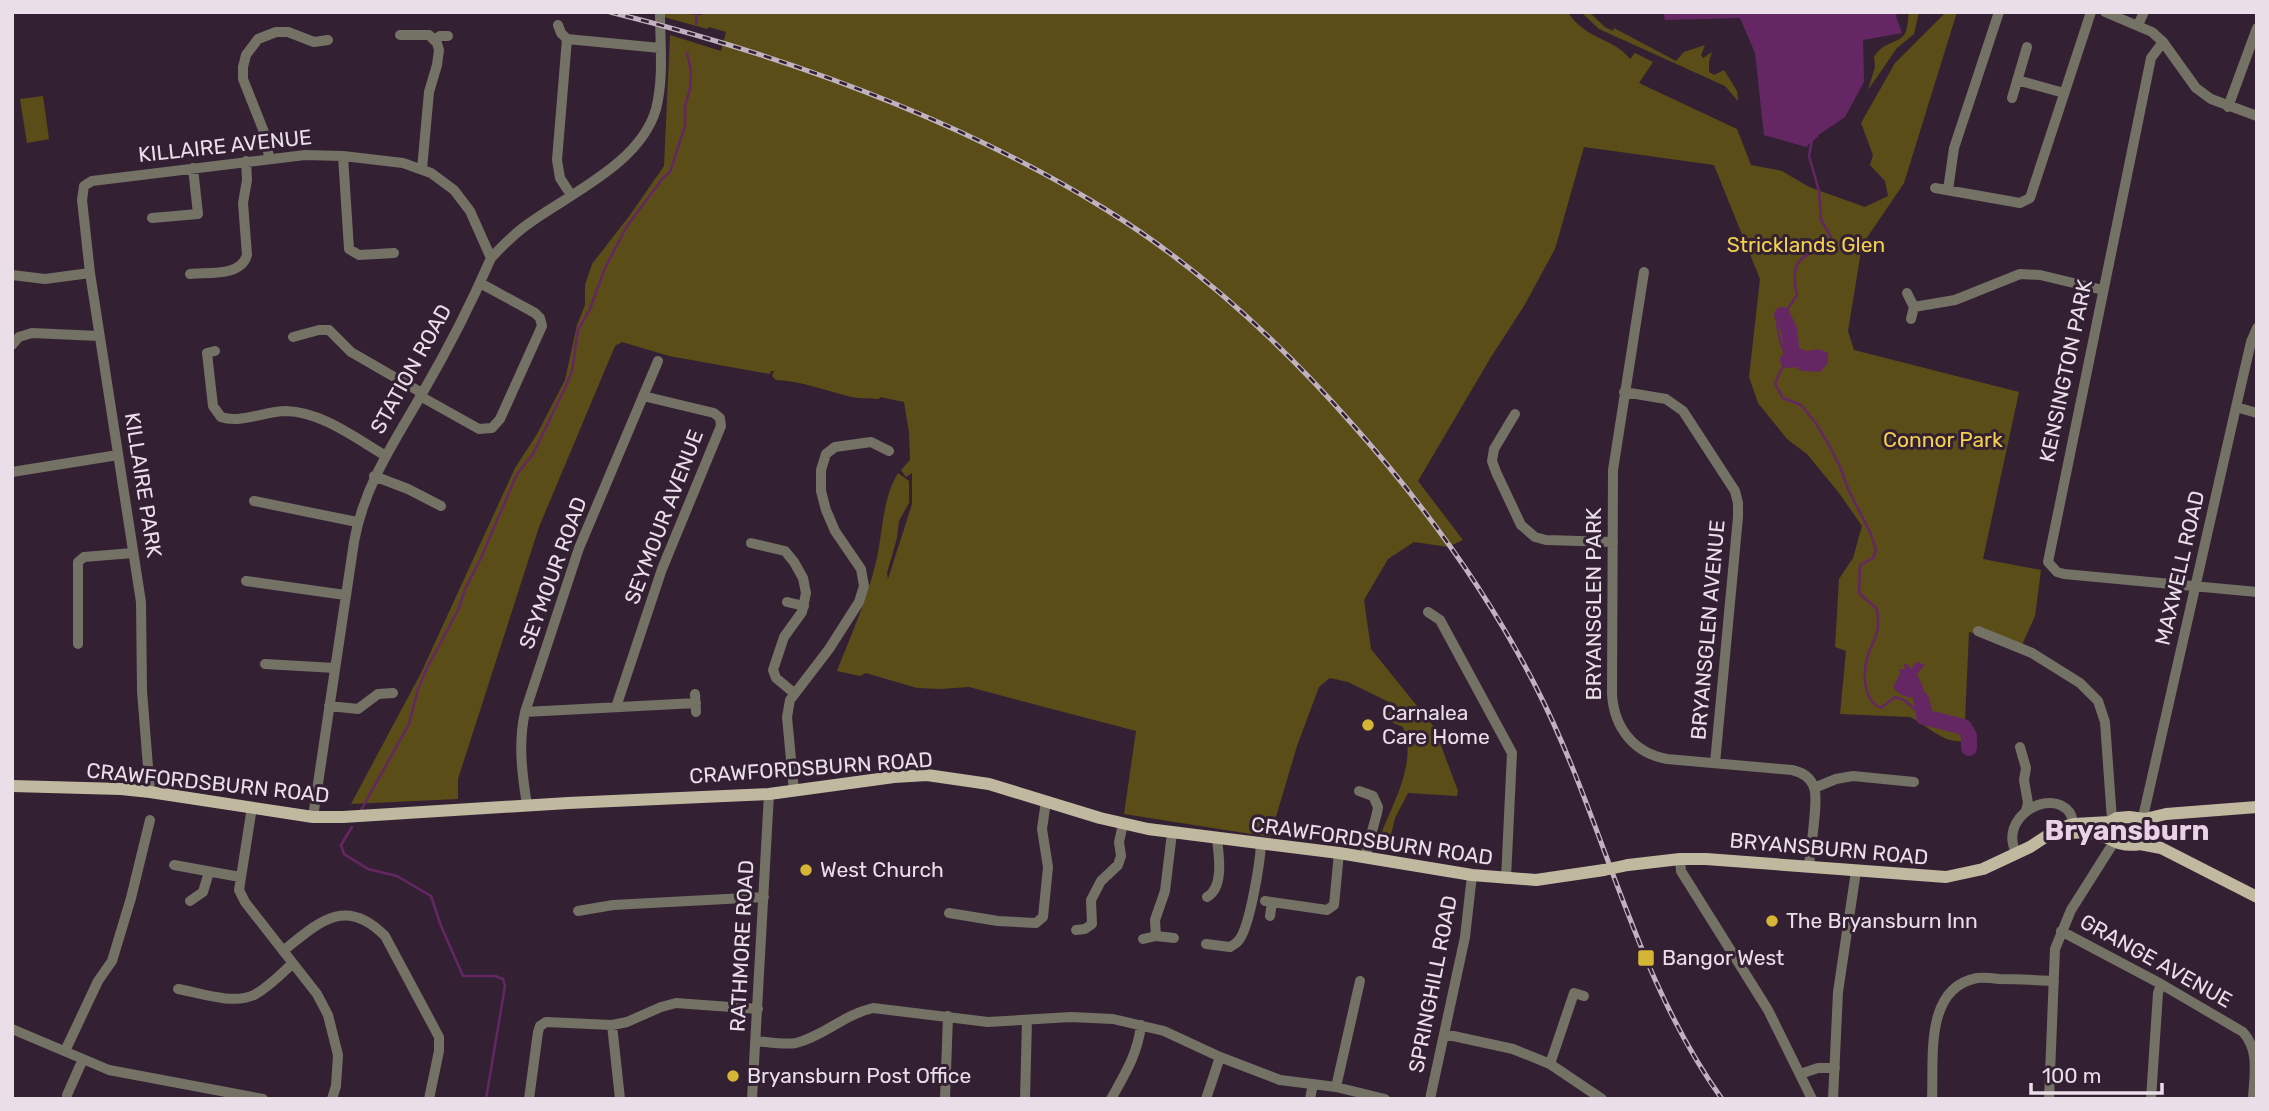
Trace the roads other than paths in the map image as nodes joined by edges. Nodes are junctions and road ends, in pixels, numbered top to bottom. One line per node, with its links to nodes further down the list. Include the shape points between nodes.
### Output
1 (660, 12): 16 (street, STATION ROAD)
2 (1999, 12): 29 (street, via 1954,148)
3 (2091, 12): 18 (street)
4 (2105, 12): 7 (street)
5 (2144, 12): 7 (street)
6 (558, 25): 11 (street)
7 (2138, 25): 14 (street)
8 (2257, 28): 20 (street)
9 (400, 36): 13 (street)
10 (448, 36): 13 (street)
11 (567, 38): 16 (street); 30 (street, via 556,160)
12 (328, 40): 23 (street, via 314,42 276,32 258,39 246,55 243,79 266,137)
13 (435, 40): 26 (street, via 439,54 429,92)
14 (2162, 42): 20 (street, via 2196,88); 39 (street, KENSINGTON PARK, via 2151,58)
15 (2027, 47): 17 (street)
16 (660, 48): 30 (street, STATION ROAD, via 658,98 644,135 616,164)
17 (2017, 80): 18 (street); 19 (street)
18 (2064, 93): 29 (street, via 2028,201)
19 (2012, 98)
20 (2228, 107): 21 (street)
21 (2257, 116)
22 (343, 156): 23 (street, KILLAIRE AVENUE); 26 (street, KILLAIRE AVENUE); 32 (street, via 349,249 359,255)
23 (269, 158): 24 (street, KILLAIRE AVENUE)
24 (246, 161): 25 (street, KILLAIRE AVENUE); 36 (street, via 245,262 234,270)
25 (193, 168): 27 (street, KILLAIRE AVENUE); 31 (street, via 198,214)
26 (422, 169): 33 (street, KILLAIRE AVENUE, via 461,197)
27 (83, 186): 35 (street, KILLAIRE PARK)
28 (1935, 188): 29 (street)
29 (1948, 190)
30 (571, 195): 33 (street, STATION ROAD, via 528,223)
31 (152, 218)
32 (394, 254)
33 (491, 258): 38 (street, STATION ROAD)
34 (1644, 272): 49 (street, BRYANSGLEN PARK)
35 (90, 273): 37 (street, via 45,279); 44 (street, KILLAIRE PARK)
36 (190, 274)
37 (12, 275)
38 (480, 284): 50 (street, STATION ROAD); 50 (street, via 535,313 542,326 500,419 492,428 479,429)
39 (2103, 290): 41 (street, via 2020,274 1962,298); 67 (street, KENSINGTON PARK, via 2048,562 2064,574)
40 (1907, 293): 41 (street)
41 (1914, 307): 42 (street)
42 (1911, 319)
43 (2257, 328): 52 (street, MAXWELL ROAD)
44 (99, 337): 46 (street, via 32,333); 56 (street, KILLAIRE PARK)
45 (293, 337): 50 (street, via 329,330 351,352)
46 (12, 345)
47 (215, 351): 57 (street, via 207,353 213,407 221,417 303,413)
48 (658, 361): 51 (street, SEYMOUR ROAD)
49 (1624, 392): 63 (street, BRYANSGLEN PARK, via 1612,470); 84 (street, BRYANSGLEN AVENUE, via 1665,400 1683,411 1737,497)
50 (421, 395): 57 (street, STATION ROAD)
51 (643, 396): 81 (street, SEYMOUR AVENUE, via 714,413 721,426 662,569); 82 (street, SEYMOUR ROAD, via 579,548)
52 (2236, 407): 53 (street); 67 (street, MAXWELL ROAD)
53 (2257, 413)
54 (1515, 414): 63 (street, via 1494,449 1493,461 1521,525 1546,540)
55 (889, 451): 78 (street, via 871,442 835,447 826,454 821,481 825,510 861,569 864,586 829,649)
56 (118, 454): 58 (street); 65 (street, KILLAIRE PARK)
57 (386, 456): 59 (street, STATION ROAD)
58 (12, 472)
59 (374, 476): 61 (street); 62 (street, STATION ROAD)
60 (254, 501): 62 (street)
61 (441, 506)
62 (357, 522): 69 (street, STATION ROAD)
63 (1613, 542): 84 (street, BRYANSGLEN PARK, via 1612,694 1619,724 1633,743 1653,756)
64 (751, 543): 71 (street, via 782,549 794,562 804,582)
65 (133, 553): 74 (street, via 80,559); 88 (street, KILLAIRE PARK, via 141,603)
66 (246, 581): 69 (street)
67 (2196, 586): 68 (street); 104 (street, MAXWELL ROAD)
68 (2257, 592)
69 (345, 595): 76 (street, STATION ROAD)
70 (787, 602): 71 (street)
71 (804, 606): 78 (street, via 783,637 773,670)
72 (1428, 612): 121 (street, via 1440,620 1512,753)
73 (1978, 631): 101 (street, via 2032,653 2093,694 2105,722)
74 (78, 644)
75 (265, 664): 76 (street)
76 (335, 668): 80 (street, STATION ROAD)
77 (393, 693): 80 (street, via 378,694 358,709)
78 (794, 693): 89 (street, via 787,717)
79 (696, 703): 81 (street)
80 (329, 706): 99 (street, STATION ROAD)
81 (616, 707): 82 (street)
82 (524, 712): 95 (street, SEYMOUR ROAD, via 520,754)
83 (2020, 747): 91 (street)
84 (1715, 763): 87 (street, BRYANSGLEN PARK, via 1797,771 1810,779)
85 (1914, 782): 87 (street, via 1853,776)
86 (12, 786): 88 (main road, CRAWFORDSBURN ROAD)
87 (1814, 788): 115 (street)
88 (150, 792): 96 (main road, CRAWFORDSBURN ROAD)
89 (794, 792): 92 (main road, CRAWFORDSBURN ROAD); 93 (main road, CRAWFORDSBURN ROAD, via 927,775 989,784)
90 (1359, 792): 112 (street, via 1373,796 1378,807)
91 (2028, 793): 94 (street); 98 (street)
92 (769, 794): 95 (main road, CRAWFORDSBURN ROAD); 122 (street, RATHMORE ROAD)
93 (1046, 801): 102 (main road, CRAWFORDSBURN ROAD); 127 (street, via 1042,829 1048,867 1040,921 998,921)
94 (2044, 804): 98 (street); 103 (street, via 2065,809)
95 (527, 805): 99 (main road, CRAWFORDSBURN ROAD)
96 (251, 807): 99 (main road, CRAWFORDSBURN ROAD); 120 (street)
97 (2257, 807): 104 (main road, via 2166,814)
98 (2026, 811): 111 (street, via 2012,830)
99 (313, 817)
100 (150, 820): 150 (street, via 112,961)
101 (2111, 821): 103 (main road, BRYANSBURN ROAD); 104 (main road, BRYANSBURN ROAD); 108 (main road)
102 (1123, 824): 105 (main road, CRAWFORDSBURN ROAD); 129 (street, via 1118,865 1101,881 1091,900 1095,928)
103 (2074, 824): 107 (main road, BRYANSBURN ROAD)
104 (2145, 829): 108 (main road, BRYANSBURN ROAD, via 2123,845); 124 (main road, via 2161,848)
105 (1172, 833): 106 (main road, CRAWFORDSBURN ROAD); 131 (street)
106 (1217, 839): 109 (main road, CRAWFORDSBURN ROAD); 123 (street, via 1217,885)
107 (2044, 839): 108 (main road, BRYANSBURN ROAD, via 2076,832 2095,833); 111 (main road, BRYANSBURN ROAD)
108 (2112, 841): 130 (street)
109 (1261, 844): 110 (main road, CRAWFORDSBURN ROAD); 134 (street, via 1251,907 1240,940 1230,947)
110 (1339, 853): 112 (main road, CRAWFORDSBURN ROAD); 128 (street, via 1334,905 1327,910 1268,901)
111 (2017, 854): 117 (main road, BRYANSBURN ROAD, via 1955,876)
112 (1365, 857): 119 (main road, CRAWFORDSBURN ROAD)
113 (1680, 859): 115 (main road, BRYANSBURN ROAD); 116 (main road, BRYANSBURN ROAD, bridge); 155 (street, via 1681,871 1768,1010)
114 (174, 865): 118 (street)
115 (1809, 867): 117 (main road, BRYANSBURN ROAD)
116 (1604, 870): 121 (main road, CRAWFORDSBURN ROAD, via 1536,880)
117 (1856, 871): 154 (street, via 1838,992)
118 (209, 872): 120 (street); 125 (street, via 203,892)
119 (1472, 876): 121 (main road, CRAWFORDSBURN ROAD); 148 (street, SPRINGHILL ROAD, via 1465,937)
120 (240, 877): 135 (street, via 239,890 245,902)
121 (1506, 879)
122 (764, 897): 126 (street); 142 (street, RATHMORE ROAD)
123 (1207, 897)
124 (2257, 897)
125 (190, 901)
126 (578, 911)
127 (949, 913)
128 (1270, 916)
129 (1076, 930)
130 (2061, 931): 138 (street, via 2054,949); 139 (street, GRANGE AVENUE)
131 (1156, 936): 132 (street); 133 (street)
132 (1174, 938)
133 (1143, 939)
134 (1206, 944)
135 (283, 951): 136 (street); 161 (street, via 329,917 358,917 385,936 439,1037)
136 (292, 964): 140 (street, via 246,998); 160 (street, via 328,1015 338,1055)
137 (1360, 981): 157 (street)
138 (2054, 981): 175 (street, via 1978,978 1947,995 1938,1011); 176 (street)
139 (2161, 984): 177 (street); 178 (street, GRANGE AVENUE, via 2243,1032 2252,1042)
140 (178, 989)
141 (1584, 996): 153 (street, via 1574,993)
142 (758, 1009): 145 (street, via 676,1003); 149 (street, RATHMORE ROAD)
143 (948, 1016): 144 (street, via 988,1022); 149 (street, via 873,1008 794,1043); 165 (street)
144 (1027, 1020): 146 (street, via 1092,1017); 166 (street)
145 (612, 1025): 162 (street, via 553,1022 540,1026); 163 (street)
146 (1142, 1025): 151 (street); 167 (street, via 1139,1045)
147 (12, 1029): 150 (street)
148 (1444, 1034): 153 (street, via 1513,1049); 171 (street, SPRINGHILL ROAD)
149 (756, 1041): 164 (street, RATHMORE ROAD)
150 (65, 1051): 152 (street)
151 (1220, 1057): 156 (street, via 1280,1080); 168 (street)
152 (83, 1059): 158 (street); 159 (street, via 109,1070)
153 (1550, 1064): 172 (street)
154 (1836, 1068): 155 (street); 174 (street)
155 (1800, 1074): 173 (street)
156 (1313, 1084): 157 (street); 169 (street)
157 (1336, 1087): 170 (street)
158 (67, 1094)
159 (263, 1099)
160 (332, 1099)
161 (429, 1099)
162 (529, 1099)
163 (620, 1099)
164 (752, 1099)
165 (945, 1099)
166 (1025, 1099)
167 (1111, 1099)
168 (1206, 1099)
169 (1310, 1099)
170 (1385, 1099)
171 (1430, 1099)
172 (1602, 1099)
173 (1812, 1099)
174 (1833, 1099)
175 (1932, 1099)
176 (2049, 1099)
177 (2151, 1099)
178 (2253, 1099)

